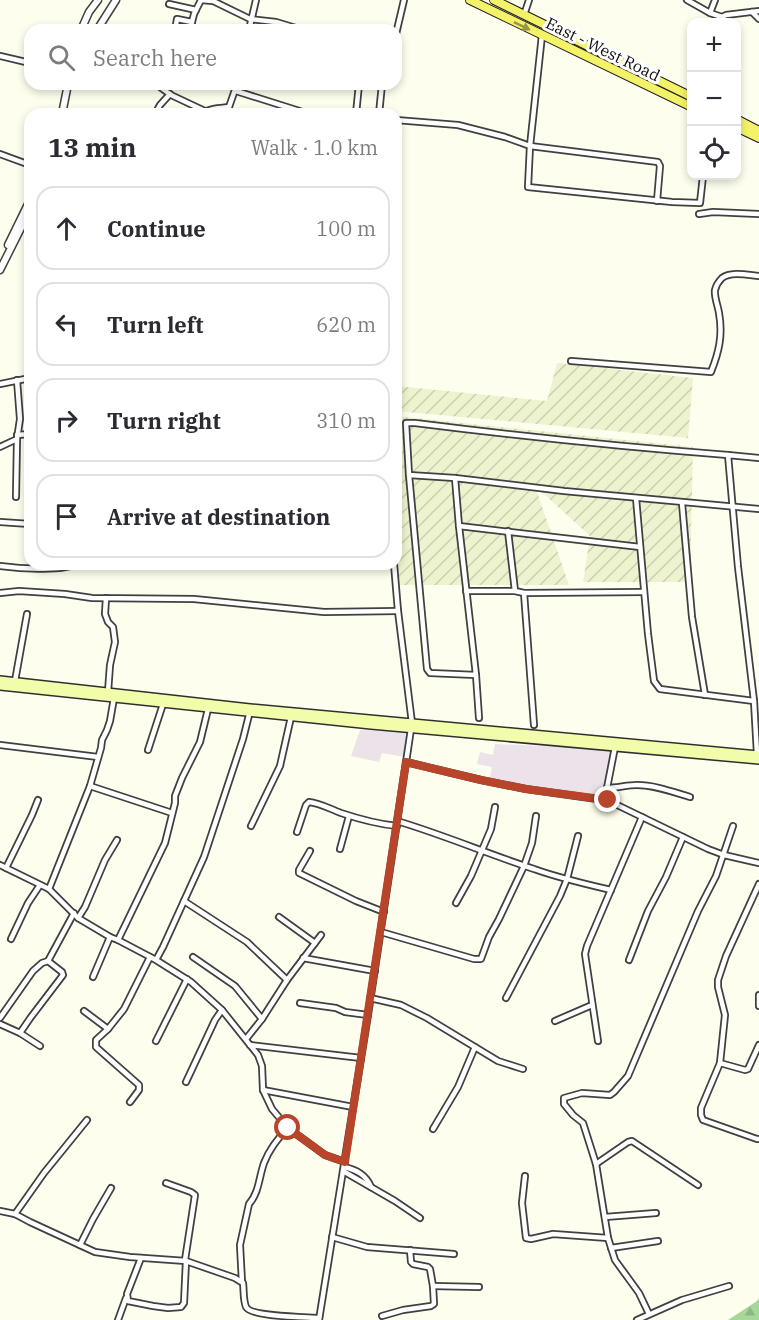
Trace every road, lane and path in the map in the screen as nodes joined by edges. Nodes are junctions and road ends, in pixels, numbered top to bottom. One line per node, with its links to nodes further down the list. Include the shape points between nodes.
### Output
1 (98, 0): 21 (street)
2 (116, 0): 22 (street)
3 (256, 0): 18 (street)
4 (404, 0): 26 (street)
5 (470, 0): 27 (main road, East - West Road, one-way to 27)
6 (494, 0): 15 (main road, East - West Road)
7 (529, 0): 15 (street)
8 (687, 0): 14 (street)
9 (715, 0): 14 (street)
10 (169, 4): 11 (street)
11 (196, 10): 18 (street, via 201,0); 20 (street)
12 (759, 11): 13 (street)
13 (752, 12): 17 (street); 19 (street)
14 (710, 13): 16 (street)
15 (524, 15): 36 (main road, East - West Road)
16 (718, 18)
17 (723, 18)
18 (250, 19): 24 (street); 25 (street)
19 (759, 19)
20 (192, 22): 23 (street, via 177,19)
21 (84, 24)
22 (101, 24)
23 (176, 24)
24 (250, 24)
25 (283, 24)
26 (398, 24)
27 (542, 35): 37 (main road, East - West Road); 51 (street)
28 (0, 56): 29 (street)
29 (24, 62)
30 (65, 90): 39 (street)
31 (166, 90): 35 (street)
32 (236, 90): 38 (street); 43 (street)
33 (358, 90): 44 (street)
34 (381, 90): 45 (street)
35 (170, 94): 40 (street); 41 (street)
36 (687, 94)
37 (687, 105)
38 (229, 107): 42 (street)
39 (61, 108)
40 (159, 108)
41 (196, 108)
42 (224, 108)
43 (291, 108)
44 (357, 108)
45 (380, 108)
46 (402, 120): 51 (street, via 458,125)
47 (741, 122): 49 (main road)
48 (741, 129): 50 (main road)
49 (759, 131)
50 (759, 138)
51 (530, 146): 55 (street, via 658,162); 55 (street, via 528,187)
52 (0, 154): 53 (street)
53 (24, 163)
54 (703, 180): 55 (street, via 700,203)
55 (657, 201)
56 (24, 212): 60 (street)
57 (699, 214): 58 (street)
58 (759, 214)
59 (24, 220): 60 (street)
60 (2, 259): 61 (street)
61 (0, 270)
62 (759, 276): 63 (street, via 730,275 718,283 719,352 711,372)
63 (571, 362)
64 (24, 379): 65 (street)
65 (17, 380): 66 (street); 68 (street)
66 (0, 384)
67 (24, 435): 68 (street)
68 (17, 437): 69 (street); 74 (street)
69 (0, 447)
70 (728, 455): 71 (street); 72 (street, via 406,423); 77 (street)
71 (759, 458)
72 (409, 475): 73 (street); 95 (street, via 428,669 430,673)
73 (455, 478): 75 (street); 81 (street)
74 (16, 497)
75 (636, 498): 76 (street); 83 (street)
76 (682, 502): 77 (street); 100 (street, via 692,617)
77 (733, 507): 78 (street); 102 (street)
78 (759, 510)
79 (0, 522): 80 (street)
80 (24, 524)
81 (459, 526): 82 (street); 87 (street)
82 (508, 531): 83 (street); 88 (street)
83 (640, 547): 89 (street)
84 (0, 566): 85 (street)
85 (24, 567)
86 (395, 570): 93 (street)
87 (466, 591): 88 (street); 95 (street)
88 (515, 591): 90 (street)
89 (644, 592): 90 (street); 100 (street, via 654,681 660,689)
90 (524, 593): 108 (street)
91 (0, 594): 92 (street, via 19,591)
92 (106, 598): 93 (street, via 194,599 324,612); 99 (street, via 105,614 113,627 115,642)
93 (398, 611): 109 (street)
94 (27, 614): 97 (street)
95 (476, 675): 107 (street)
96 (0, 680): 97 (main road)
97 (15, 681): 99 (main road)
98 (0, 686): 101 (main road)
99 (108, 692): 105 (main road)
100 (705, 694): 102 (street)
101 (114, 698): 103 (main road); 114 (street)
102 (754, 701): 113 (street)
103 (163, 704): 104 (main road); 112 (street)
104 (208, 709): 105 (main road); 122 (street)
105 (250, 711): 106 (main road); 109 (main road); 146 (street, via 204,857)
106 (291, 717): 109 (main road); 127 (street, via 280,766)
107 (479, 718)
108 (534, 725)
109 (412, 726): 111 (main road); 113 (main road); 115 (street)
110 (0, 745): 114 (street)
111 (615, 747): 113 (main road); 117 (street)
112 (148, 750)
113 (758, 756)
114 (98, 757): 116 (street)
115 (406, 762): 120 (street, via 526,789); 126 (street)
116 (90, 786): 122 (street); 144 (street)
117 (607, 788): 118 (street, via 644,786); 120 (street)
118 (690, 797)
119 (38, 800): 140 (street)
120 (608, 800): 125 (street)
121 (495, 807): 134 (street)
122 (172, 813): 155 (street, via 165,843)
123 (349, 816): 126 (street, via 378,824); 129 (street, via 309,802); 133 (street)
124 (536, 816): 139 (street)
125 (642, 817): 131 (street); 145 (street)
126 (397, 824): 134 (street); 148 (street)
127 (251, 825)
128 (733, 826): 136 (street)
129 (297, 832)
130 (578, 836): 141 (street)
131 (684, 837): 136 (street); 161 (street)
132 (117, 840): 149 (street, via 85,907)
133 (340, 849)
134 (483, 850): 139 (street); 147 (street)
135 (310, 851): 148 (street, via 299,873)
136 (724, 855): 137 (street); 200 (street, via 628,1076 610,1095 582,1093 564,1098 566,1107 584,1123)
137 (759, 863)
138 (0, 865): 140 (street)
139 (524, 866): 141 (street); 151 (street, via 480,960)
140 (6, 868): 143 (street)
141 (567, 879): 145 (street); 169 (street)
142 (759, 884): 190 (street, via 718,980 725,1014)
143 (40, 885): 144 (street); 154 (street)
144 (49, 889): 149 (street)
145 (611, 890): 171 (street, via 585,954)
146 (184, 900): 160 (street); 166 (street, via 247,942)
147 (456, 903)
148 (384, 912): 151 (street)
149 (76, 915): 153 (street); 162 (street)
150 (279, 917): 156 (street)
151 (381, 933): 163 (street)
152 (321, 935): 156 (street)
153 (110, 937): 155 (street); 164 (street)
154 (11, 939)
155 (118, 940): 157 (street)
156 (315, 944): 159 (street)
157 (150, 957): 160 (street); 180 (street, via 124,1009)
158 (194, 957): 177 (street, via 235,986)
159 (303, 958): 163 (street); 166 (street)
160 (156, 960): 165 (street)
161 (629, 960)
162 (48, 961): 176 (street, via 33,971); 181 (street, via 63,975)
163 (375, 971): 168 (street)
164 (93, 977)
165 (187, 979): 173 (street); 183 (street)
166 (287, 980): 177 (street)
167 (759, 995): 172 (street)
168 (370, 998): 175 (street); 188 (street, via 401,1005)
169 (506, 998)
170 (300, 1003): 175 (street)
171 (592, 1005): 178 (street); 184 (street)
172 (759, 1006)
173 (222, 1010): 182 (street); 192 (street)
174 (84, 1011): 180 (street)
175 (368, 1015): 189 (street)
176 (0, 1018)
177 (262, 1019): 182 (street)
178 (555, 1021)
179 (0, 1024): 181 (street)
180 (108, 1029): 194 (street, via 96,1040 96,1047 139,1085 140,1090)
181 (20, 1033): 187 (street)
182 (246, 1039): 185 (street)
183 (156, 1041)
184 (598, 1041)
185 (250, 1044): 189 (street); 193 (street, via 262,1066)
186 (759, 1045): 190 (street, via 748,1070)
187 (40, 1046)
188 (475, 1047): 191 (street, via 498,1061); 198 (street, via 458,1087)
189 (361, 1058): 195 (street)
190 (720, 1064): 199 (street, via 701,1108 703,1120)
191 (523, 1069)
192 (186, 1082)
193 (263, 1090): 195 (street); 197 (street)
194 (130, 1102)
195 (353, 1107): 201 (street)
196 (87, 1120): 208 (street)
197 (288, 1128): 201 (street); 220 (street, via 270,1150 249,1204 240,1245)
198 (433, 1129)
199 (759, 1139)
200 (597, 1164): 204 (street, via 632,1141); 209 (street)
201 (344, 1167): 210 (street, via 362,1174 371,1187); 211 (street)
202 (525, 1176): 212 (street, via 522,1203 526,1238 553,1234)
203 (166, 1183): 219 (street, via 195,1196)
204 (698, 1185)
205 (111, 1188): 214 (street)
206 (0, 1211): 208 (street)
207 (656, 1213): 209 (street)
208 (15, 1214): 214 (street)
209 (605, 1217): 212 (street)
210 (420, 1218)
211 (332, 1237): 216 (street, via 367,1246); 227 (street)
212 (608, 1238): 215 (street)
213 (658, 1241): 215 (street)
214 (80, 1245): 218 (street, via 95,1252)
215 (611, 1248): 225 (street)
216 (410, 1250): 217 (street); 221 (street, via 413,1264 430,1269)
217 (454, 1254)
218 (141, 1258): 219 (street); 224 (street)
219 (186, 1261): 220 (street); 224 (street, via 183,1306 153,1306)
220 (242, 1282): 227 (street, via 245,1305 250,1311)
221 (433, 1286): 223 (street); 226 (street, via 434,1305)
222 (729, 1286): 225 (street)
223 (479, 1287)
224 (126, 1298): 228 (street)
225 (649, 1314): 229 (street)
226 (382, 1316)
227 (319, 1319)
228 (118, 1320)
229 (637, 1320)

